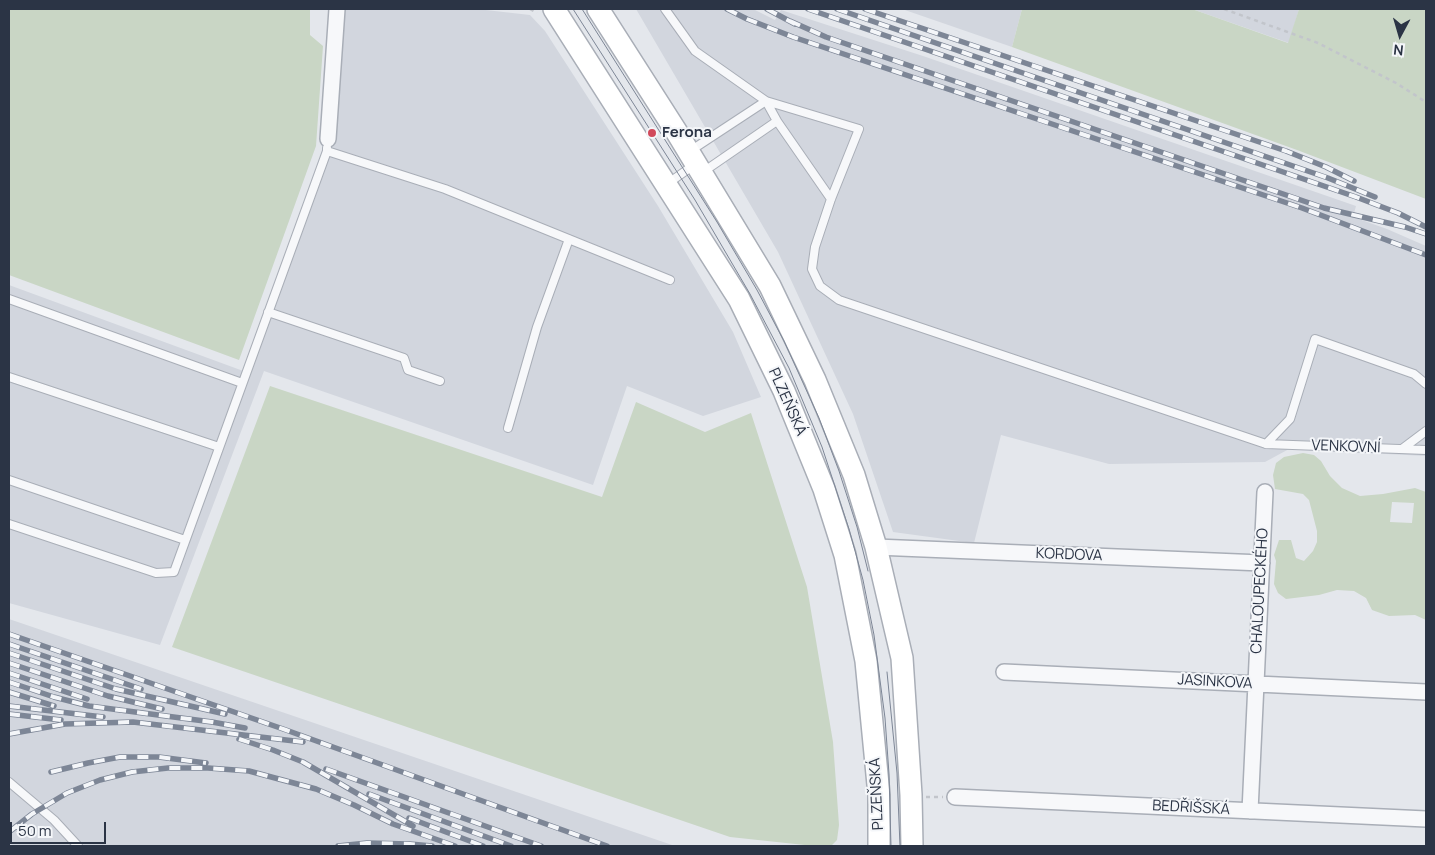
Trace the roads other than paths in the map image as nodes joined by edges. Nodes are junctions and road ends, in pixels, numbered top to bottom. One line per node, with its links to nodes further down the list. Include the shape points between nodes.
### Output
1 (337, 9): 7 (street)
2 (554, 9): 9 (main road, PLZEŇSKÁ)
3 (598, 9): 8 (main road)
4 (664, 9): 5 (lane, via 694,51)
5 (766, 101): 6 (lane); 8 (lane); 10 (lane, VENKOVNÍ, via 859,129)
6 (777, 121): 8 (lane); 10 (lane)
7 (328, 145): 11 (lane); 14 (lane)
8 (695, 163): 9 (lane); 29 (main road, via 770,286 815,380 854,475)
9 (667, 184): 39 (main road, PLZEŇSKÁ, via 739,299 784,391 824,489 844,555 866,661 879,795)
10 (831, 199): 21 (lane, VENKOVNÍ, via 815,247 812,269 820,286 839,300)
11 (569, 239): 12 (lane); 19 (lane, via 537,327)
12 (670, 280)
13 (9, 299): 17 (lane)
14 (268, 312): 16 (lane, via 404,358 408,370); 17 (lane)
15 (9, 377): 22 (lane)
16 (440, 381)
17 (242, 383): 22 (lane)
18 (1426, 384): 21 (lane, via 1414,374 1315,339 1290,419)
19 (508, 428)
20 (1426, 431): 23 (lane)
21 (1266, 444): 23 (lane, VENKOVNÍ)
22 (219, 447): 28 (lane)
23 (1402, 449): 24 (lane, VENKOVNÍ)
24 (1426, 450)
25 (9, 480): 28 (lane)
26 (1265, 492): 30 (street, CHALOUPECKÉHO)
27 (9, 524): 28 (lane, via 156,573 174,572)
28 (185, 540)
29 (876, 547): 30 (street, KORDOVA); 40 (main road, via 902,658 912,796)
30 (1262, 563): 32 (street, CHALOUPECKÉHO)
31 (1004, 672): 32 (street, JASINKOVA)
32 (1255, 684): 33 (street, JASINKOVA); 36 (street, CHALOUPECKÉHO)
33 (1426, 692)
34 (9, 782): 38 (lane, via 54,820)
35 (955, 797): 36 (street, BEDŘIŠSKÁ)
36 (1250, 811): 37 (street, BEDŘIŠSKÁ)
37 (1426, 819)
38 (78, 846)
39 (879, 846)
40 (912, 846)

